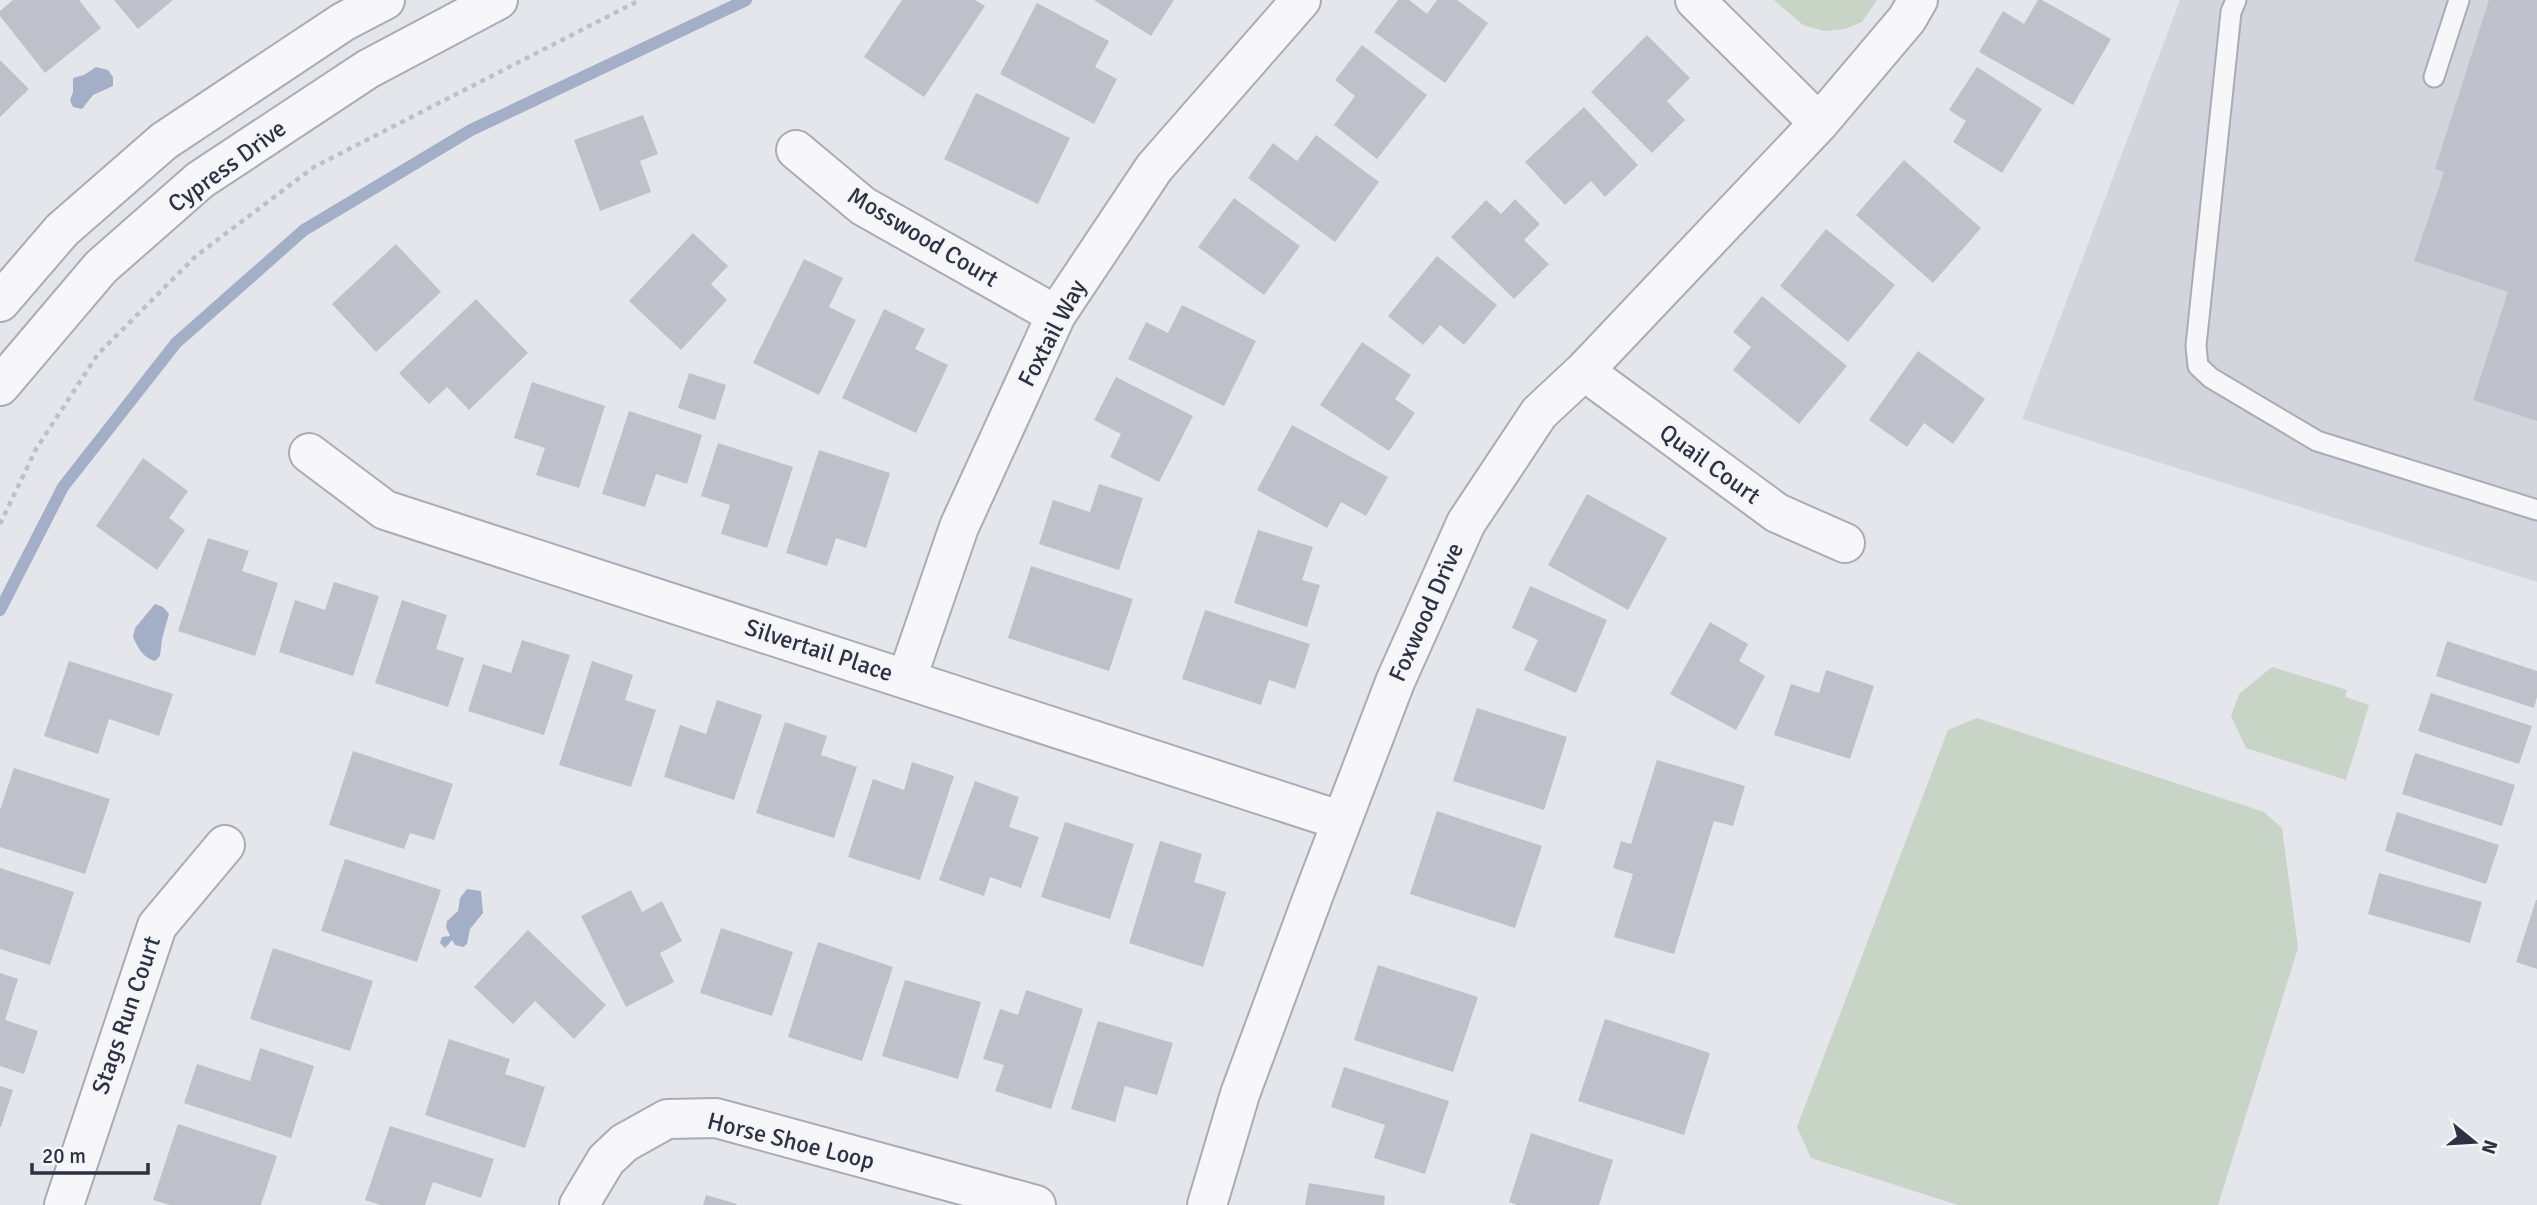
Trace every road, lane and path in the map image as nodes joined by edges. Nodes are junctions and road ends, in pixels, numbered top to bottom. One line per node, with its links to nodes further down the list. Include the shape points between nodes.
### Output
1 (385, 0): 12 (street, via 343,22 164,141 62,230)
2 (498, 0): 15 (street, Cypress Drive, via 368,69 200,180 101,267)
3 (640, 0): 18 (path, via 314,167 196,256 98,354 36,449)
4 (1301, 0): 13 (street, Foxtail Way, via 1154,168)
5 (1695, 0): 10 (street)
6 (1917, 0): 10 (street, Foxwood Drive, via 1907,19)
7 (2236, 0): 17 (lane, via 2231,12 2196,346 2198,366 2317,441)
8 (2459, 0): 9 (lane)
9 (2434, 77)
10 (1819, 123): 14 (street, Foxwood Drive)
11 (796, 150): 13 (street, Mosswood Court, via 863,206)
12 (0, 302)
13 (1056, 315): 20 (street, Foxtail Way, via 959,527)
14 (1584, 371): 19 (street, Quail Court, via 1777,513); 21 (street, Foxwood Drive, via 1539,413 1466,523 1395,682)
15 (0, 386)
16 (309, 453): 20 (street, Silvertail Place, via 385,510)
17 (2537, 510)
18 (0, 524)
19 (1844, 543)
20 (907, 678): 21 (street, Silvertail Place)
21 (1342, 821): 26 (street, Foxwood Drive, via 1240,1094)
22 (225, 845): 23 (street, Stags Run Court, via 157,926)
23 (64, 1205)
24 (579, 1205): 25 (street, Horse Shoe Loop, via 606,1160 624,1143 667,1119 716,1118)
25 (1036, 1205)
26 (1207, 1205)

